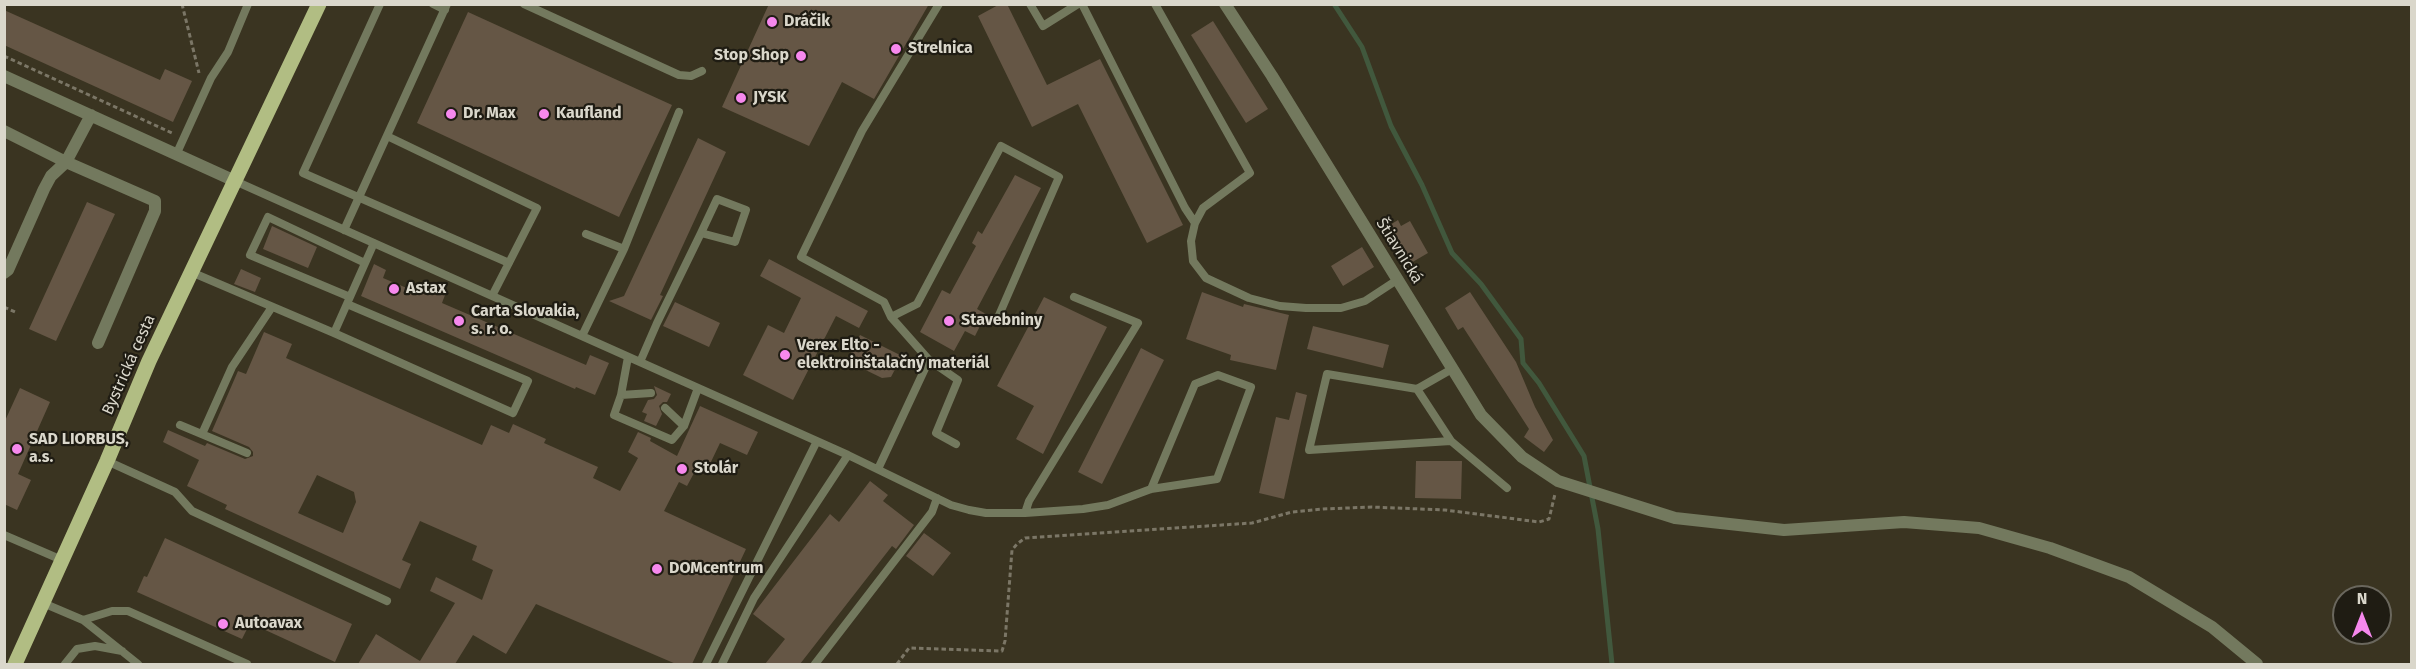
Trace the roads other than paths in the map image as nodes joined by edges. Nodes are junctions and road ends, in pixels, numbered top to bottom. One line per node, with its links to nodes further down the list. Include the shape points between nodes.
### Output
1 (248, 4): 18 (lane)
2 (320, 4): 20 (main road, Bystrická cesta)
3 (380, 4): 21 (lane, via 303,173)
4 (433, 4): 11 (lane)
5 (524, 4): 12 (lane, via 679,75 691,76)
6 (939, 4): 37 (lane, via 862,131 801,256 884,302)
7 (1030, 4): 8 (lane, via 1042,26)
8 (1080, 4): 22 (lane)
9 (1155, 4): 22 (lane, via 1250,173 1203,208)
10 (1225, 4): 32 (street, Štiavnická)
11 (446, 7): 17 (lane)
12 (702, 71)
13 (4, 76): 15 (street)
14 (679, 112): 27 (lane)
15 (91, 116): 18 (street); 19 (street)
16 (4, 131): 19 (street)
17 (387, 136): 21 (lane); 29 (lane, via 537,208)
18 (176, 155): 20 (street)
19 (66, 162): 31 (street, via 51,176); 41 (street, via 155,201 155,211)
20 (235, 181): 23 (lane); 30 (main road, Bystrická cesta)
21 (359, 198): 23 (lane); 29 (lane)
22 (1195, 223): 32 (lane, via 1191,241 1193,261 1206,278 1249,298 1280,306 1341,308 1365,301)
23 (344, 230): 26 (lane)
24 (586, 234): 27 (lane)
25 (700, 234): 25 (lane, via 717,199 746,210 735,242); 44 (lane)
26 (374, 243): 28 (lane); 33 (lane)
27 (624, 249): 40 (lane)
28 (365, 262): 35 (lane); 35 (lane, via 268,217 250,255)
29 (509, 263): 33 (lane)
30 (191, 272): 36 (lane); 59 (main road, Bystrická cesta)
31 (4, 273)
32 (1397, 280): 45 (street, Štiavnická)
33 (492, 296): 40 (lane)
34 (1074, 297): 64 (lane, via 1138,323)
35 (349, 301): 39 (lane); 39 (lane, via 528,381 513,413)
36 (272, 308): 39 (lane); 53 (lane, via 232,367)
37 (891, 317): 38 (lane, via 917,304 1001,146 1059,177); 43 (lane)
38 (996, 322)
39 (334, 333)
40 (582, 336): 42 (lane)
41 (98, 343)
42 (628, 357): 44 (lane); 49 (lane)
43 (929, 360): 56 (lane, via 958,380 936,433); 60 (lane)
44 (640, 362): 46 (lane)
45 (1452, 369): 47 (lane); 79 (street, Štiavnická, via 1481,415 1522,457 1558,481 1675,518 1784,531 1904,522 1979,528 2050,548 2130,578 2212,627)
46 (698, 388): 52 (lane); 54 (lane)
47 (1417, 389): 55 (lane); 55 (lane, via 1327,374 1309,450)
48 (651, 393): 49 (lane)
49 (621, 395): 52 (lane, via 614,415 672,440)
50 (665, 408): 52 (lane)
51 (180, 425): 53 (lane)
52 (684, 426)
53 (202, 434): 57 (lane)
54 (817, 441): 58 (lane); 76 (lane)
55 (1451, 441): 61 (lane)
56 (956, 444)
57 (247, 453)
58 (848, 455): 60 (lane); 77 (lane, via 754,598)
59 (107, 461): 66 (main road, Bystrická cesta); 67 (lane, via 176,492 192,511)
60 (878, 469): 63 (lane)
61 (1507, 488)
62 (1151, 489): 62 (lane, via 1217,479 1251,387 1218,375 1196,384); 64 (lane, via 1108,505)
63 (937, 498): 64 (lane, via 969,510); 78 (lane, via 932,512)
64 (1025, 513)
65 (4, 535): 66 (lane)
66 (62, 560): 68 (main road, Bystrická cesta)
67 (387, 601)
68 (43, 603): 69 (lane); 72 (main road, Bystrická cesta)
69 (83, 620): 70 (lane); 71 (lane, via 112,611 128,611)
70 (123, 651): 73 (lane, via 95,646 77,649); 74 (lane)
71 (231, 662): 75 (lane)
72 (15, 664)
73 (65, 664)
74 (138, 664)
75 (247, 664)
76 (706, 664)
77 (722, 664)
78 (815, 664)
79 (2257, 664)

